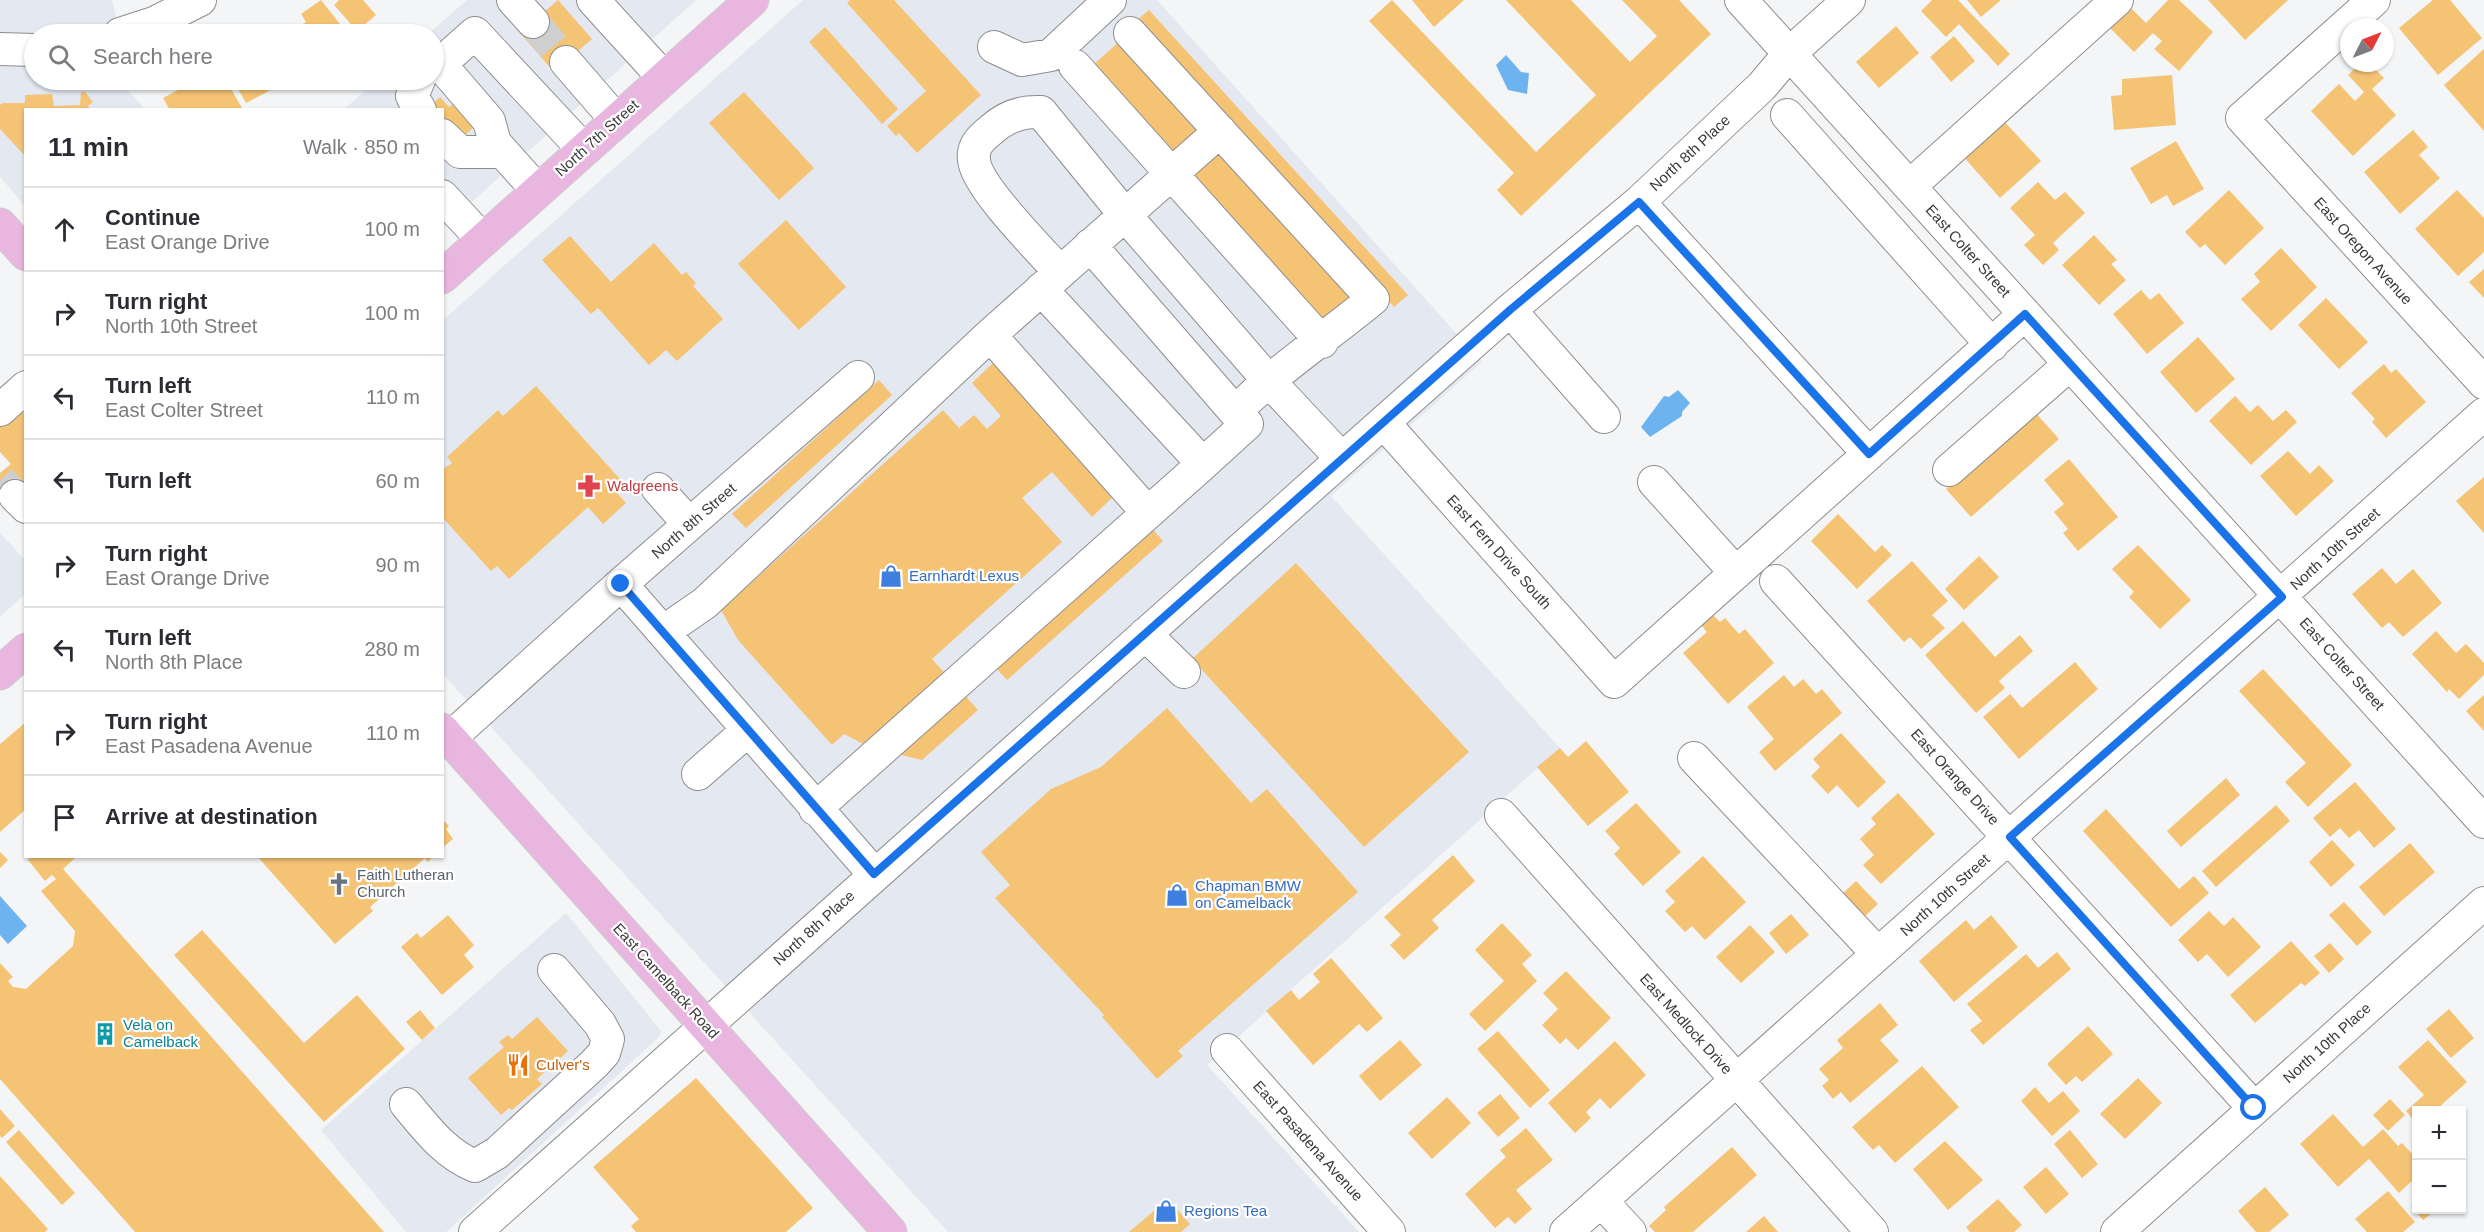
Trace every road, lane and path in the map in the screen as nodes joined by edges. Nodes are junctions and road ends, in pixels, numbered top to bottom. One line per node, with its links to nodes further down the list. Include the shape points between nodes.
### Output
1 (200, 0): 9 (street)
2 (593, 0): 18 (street)
3 (752, 0): 18 (main road, North 7th Street)
4 (1110, 0): 11 (street, via 1051,55 1022,60)
5 (1741, 0): 14 (street, East Colter Street)
6 (1849, 0): 14 (street, North 8th Place)
7 (2117, 0): 31 (street)
8 (2374, 0): 50 (street, East Oregon Avenue, via 2242,118)
9 (151, 24)
10 (1130, 33): 24 (street)
11 (994, 47)
12 (0, 49): 13 (street)
13 (24, 51)
14 (1789, 54): 28 (street, East Colter Street); 34 (street, North 8th Place, via 1762,86)
15 (444, 59): 26 (street, via 475,33)
16 (566, 62): 23 (street)
17 (1075, 66): 29 (street)
18 (664, 78): 23 (main road, North 7th Street)
19 (444, 81): 27 (street, via 489,121 495,143)
20 (416, 90): 21 (street, via 412,96)
21 (419, 108)
22 (1787, 115): 30 (street)
23 (617, 121): 26 (main road, North 7th Street)
24 (1220, 131): 29 (street); 45 (street, via 1373,299)
25 (444, 137): 27 (street, via 460,152)
26 (584, 150): 32 (main road, North 7th Street)
27 (503, 152): 32 (street)
28 (1880, 153): 30 (street); 31 (street, East Colter Street)
29 (1172, 174): 35 (street); 45 (street)
30 (1847, 183): 46 (street)
31 (1910, 186): 43 (street, East Colter Street)
32 (538, 191): 37 (main road, North 7th Street)
33 (444, 198): 37 (street)
34 (1639, 202): 42 (street, North 8th Place); 57 (street)
35 (1125, 215): 38 (street); 41 (street, via 1041,112 1024,111 977,142 974,160 980,181); 49 (street)
36 (0, 225): 39 (main road)
37 (483, 240): 40 (main road, North 7th Street)
38 (1090, 245): 41 (street); 53 (street)
39 (24, 252)
40 (444, 275)
41 (1050, 281): 44 (street); 59 (street)
42 (1510, 310): 55 (street); 56 (street, North 8th Place)
43 (2025, 314): 46 (street); 47 (street, East Colter Street)
44 (990, 335): 63 (street); 69 (street, via 705,603)
45 (1322, 342): 49 (street)
46 (1992, 345): 57 (street)
47 (2070, 364): 60 (street); 68 (street, East Colter Street)
48 (858, 377): 64 (street, North 8th Street)
49 (1268, 380): 53 (street); 58 (street)
50 (2484, 383)
51 (24, 389): 52 (street)
52 (0, 410)
53 (1235, 412): 59 (street, via 1247,424)
54 (2484, 414): 68 (street, North 10th Street)
55 (1604, 417)
56 (1384, 423): 58 (street, North 8th Place); 65 (street, East Fern Drive South, via 1614,682)
57 (1869, 454): 65 (street)
58 (1342, 459): 70 (street, North 8th Place)
59 (1203, 464): 63 (street)
60 (1949, 470)
61 (1654, 482): 65 (street)
62 (658, 489): 64 (street)
63 (1148, 513): 78 (street)
64 (690, 524): 67 (street, North 8th Street)
65 (1736, 573)
66 (1776, 581): 81 (street, East Orange Drive)
67 (621, 584): 69 (street); 75 (street, North 8th Street)
68 (2282, 597): 80 (street, East Colter Street); 81 (street, North 10th Street)
69 (663, 632): 74 (street)
70 (1145, 634): 72 (street); 82 (street, North 8th Place)
71 (24, 652): 73 (main road)
72 (1184, 672)
73 (0, 673)
74 (747, 730): 77 (street); 78 (street)
75 (446, 734): 86 (main road, East Camelback Road)
76 (1694, 758): 84 (street)
77 (698, 774)
78 (815, 809): 82 (street)
79 (1501, 815): 88 (street, East Medlock Drive)
80 (2484, 822)
81 (2010, 837): 84 (street, North 10th Street); 90 (street, East Orange Drive)
82 (874, 874): 86 (street, North 8th Place)
83 (2484, 903): 90 (street, North 10th Place)
84 (1878, 954): 88 (street, North 10th Street)
85 (554, 970): 89 (street, via 600,1023 608,1039 604,1053 594,1064 505,1146 475,1166 458,1159)
86 (705, 1026): 92 (street, North 8th Place); 93 (main road, East Camelback Road)
87 (1227, 1050): 94 (street, East Pasadena Avenue)
88 (1736, 1080): 91 (street, North 10th Street); 97 (street, East Medlock Drive)
89 (406, 1104)
90 (2254, 1108): 98 (street, North 10th Place)
91 (1601, 1201): 95 (street, North 10th Street); 96 (street)
92 (480, 1230)
93 (890, 1232)
94 (1389, 1232)
95 (1566, 1232)
96 (1630, 1232)
97 (1872, 1232)
98 (2117, 1232)

